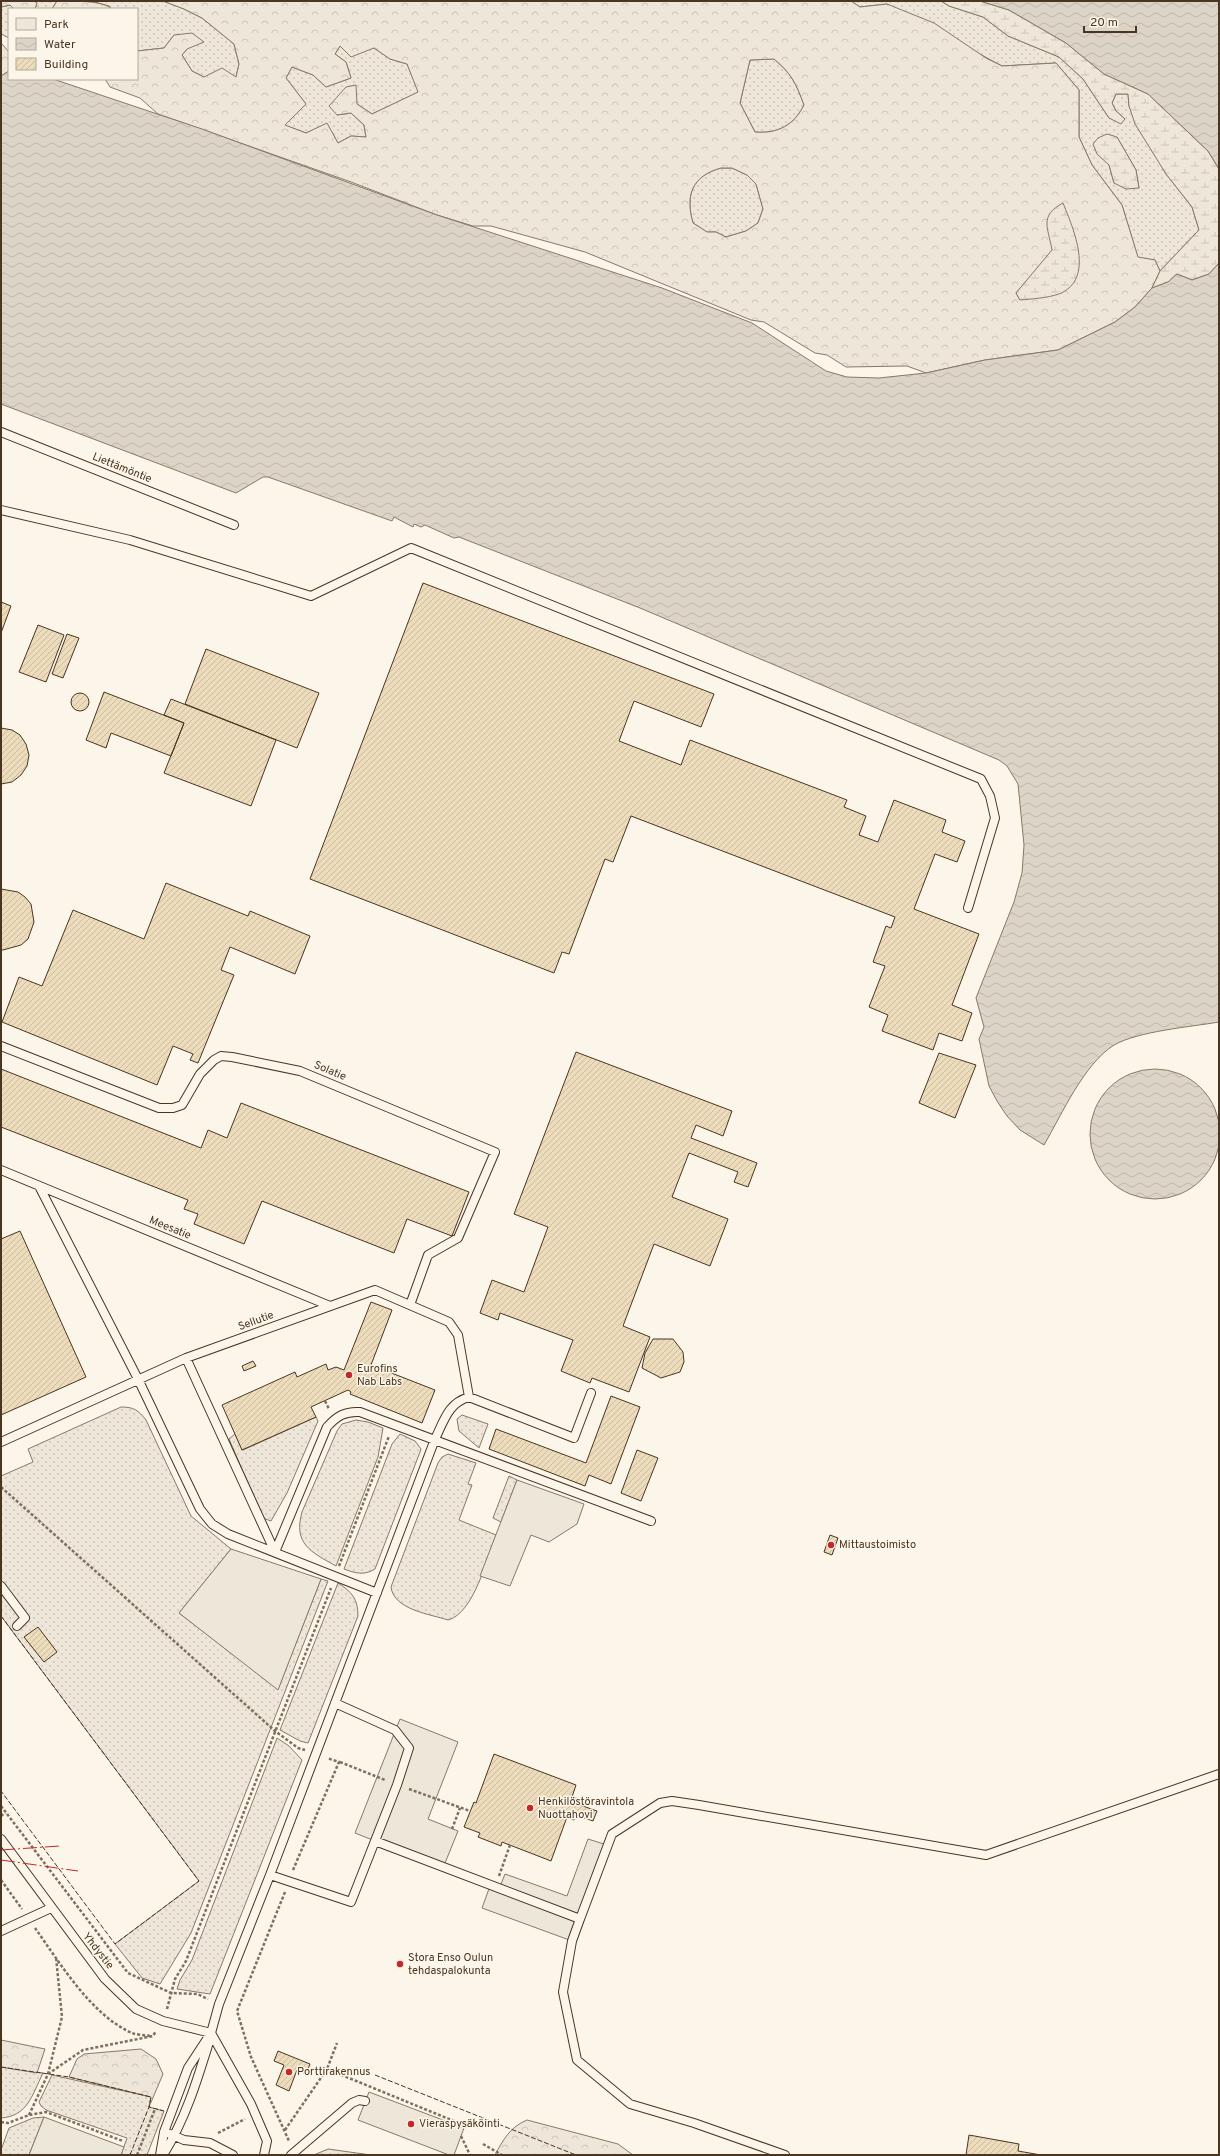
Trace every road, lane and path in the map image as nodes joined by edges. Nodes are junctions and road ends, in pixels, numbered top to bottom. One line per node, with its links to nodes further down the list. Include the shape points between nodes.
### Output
1 (1, 432): 3 (lane, Liettämöntie)
2 (1, 510): 4 (lane, via 130,540 311,596 411,548 981,779 990,796 995,818)
3 (234, 525)
4 (968, 908)
5 (1, 1046): 8 (lane, Solatie, via 159,1108 182,1105 200,1074 220,1056 300,1071 495,1152 458,1238 428,1255)
6 (1, 1170): 7 (lane, Meesatie)
7 (39, 1186): 9 (lane, Meesatie); 11 (lane)
8 (410, 1305): 9 (lane, Sellutie, via 375,1290); 13 (lane, Sellutie, via 449,1322 458,1335)
9 (330, 1306): 10 (lane, Sellutie)
10 (186, 1358): 11 (lane, Sellutie); 19 (lane)
11 (138, 1379): 16 (lane, Sellutie); 19 (lane, via 200,1510 212,1524 228,1534)
12 (591, 1393): 13 (lane, via 574,1438)
13 (469, 1397): 15 (lane, via 458,1400 449,1411)
14 (394, 1424): 15 (lane); 19 (lane, via 349,1411 327,1427); 20 (path)
15 (435, 1439): 18 (lane); 22 (lane)
16 (1, 1442)
17 (1, 1487): 25 (path)
18 (651, 1521)
19 (275, 1552): 20 (lane)
20 (336, 1576): 22 (lane); 25 (path)
21 (1, 1586): 23 (lane, via 25,1618)
22 (377, 1593): 24 (lane)
23 (17, 1626)
24 (335, 1703): 26 (lane); 34 (lane, via 395,1730 408,1748 397,1785)
25 (276, 1731): 26 (path, via 298,1748); 46 (path, via 186,1961 174,1979)
26 (315, 1754): 36 (lane); 38 (path, via 340,1762)
27 (1219, 1774): 43 (lane, via 986,1855 699,1805 672,1801 660,1803 612,1834)
28 (1, 1806): 30 (path)
29 (460, 1808): 32 (path)
30 (6, 1812): 31 (path); 46 (path, via 128,1973)
31 (1, 1816)
32 (452, 1829)
33 (1, 1839): 41 (lane, Yhdystie)
34 (375, 1841): 38 (lane, via 351,1902); 40 (lane)
35 (510, 1845): 40 (path)
36 (270, 1876): 38 (lane); 47 (lane)
37 (1, 1880): 39 (path)
38 (289, 1881): 48 (path)
39 (2, 1884): 42 (path)
40 (494, 1888): 43 (lane)
41 (51, 1908): 42 (lane); 49 (lane, Yhdystie, via 115,1989 136,2009)
42 (29, 1918): 44 (lane); 45 (path)
43 (580, 1919): 77 (lane, via 572,1941 563,1992 577,2060 630,2104)
44 (1, 1931)
45 (56, 1957): 51 (path, via 95,2007 133,2033); 54 (path, via 62,2017)
46 (172, 1993): 47 (path, via 196,1994); 49 (path)
47 (219, 2004): 48 (path); 50 (lane)
48 (237, 2011): 56 (path, via 251,2057)
49 (163, 2021): 50 (lane, Yhdystie); 51 (path)
50 (211, 2033): 58 (lane); 63 (lane, via 188,2068); 64 (lane)
51 (153, 2036): 54 (path, via 83,2050)
52 (337, 2043): 53 (path)
53 (327, 2069): 61 (path, via 466,2126 478,2127); 62 (path)
54 (48, 2074): 59 (path)
55 (365, 2101): 69 (lane, via 352,2103)
56 (272, 2105): 58 (path); 62 (path)
57 (155, 2109): 70 (path)
58 (255, 2114): 67 (path, via 216,2133); 74 (lane, via 267,2141)
59 (29, 2115): 60 (path, via 8,2123); 66 (path, via 46,2112)
60 (1, 2122)
61 (483, 2123)
62 (284, 2130): 69 (path)
63 (164, 2132): 64 (lane); 71 (lane)
64 (175, 2136): 67 (lane, via 184,2140); 72 (lane)
65 (461, 2136): 75 (path)
66 (122, 2141)
67 (210, 2143): 73 (lane)
68 (483, 2144): 76 (path)
69 (293, 2154)
70 (137, 2155)
71 (160, 2155)
72 (163, 2155)
73 (232, 2155)
74 (264, 2155)
75 (470, 2155)
76 (502, 2155)
77 (785, 2155)

